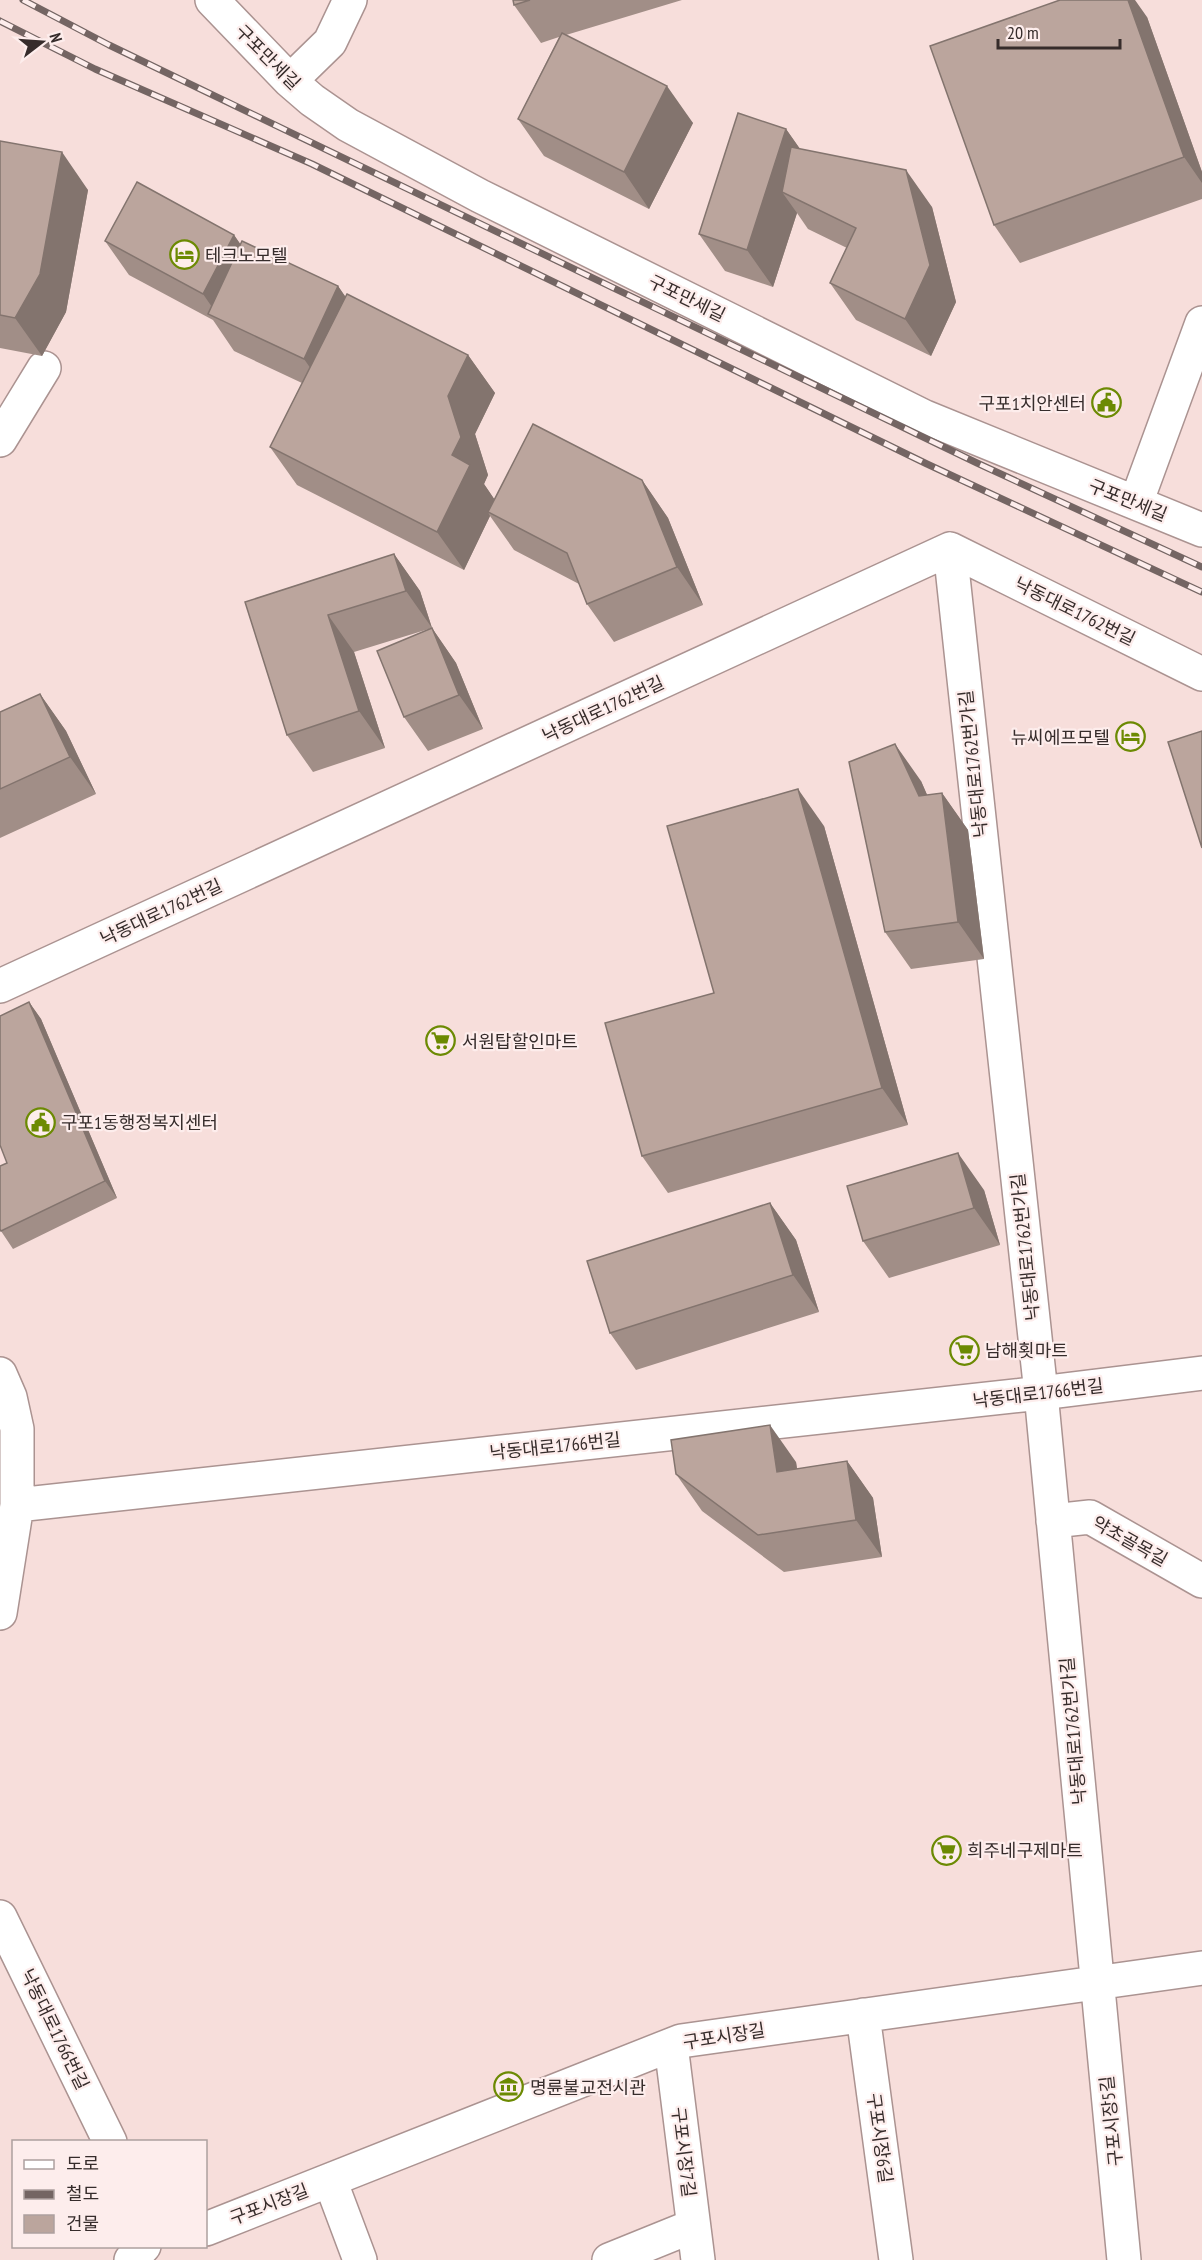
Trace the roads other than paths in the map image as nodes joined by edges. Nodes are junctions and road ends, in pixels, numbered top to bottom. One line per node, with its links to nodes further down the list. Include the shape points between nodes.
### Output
1 (212, 0): 3 (street, 구포만세길)
2 (350, 0): 3 (street, via 330,42)
3 (290, 81): 7 (street, 구포만세길, via 348,125 480,196 925,417)
4 (1202, 323): 7 (street)
5 (44, 368): 6 (street)
6 (0, 440)
7 (1136, 503): 8 (street, 구포만세길)
8 (1202, 530)
9 (950, 549): 10 (street, 낙동대로1762번길); 11 (street, 낙동대로1762번길); 14 (street, 낙동대로1762번가길)
10 (1202, 674)
11 (0, 986)
12 (1202, 1373): 14 (street, 낙동대로1766번길)
13 (0, 1374): 15 (street, via 17,1429)
14 (1041, 1393): 15 (street, 낙동대로1766번길); 16 (street, 낙동대로1762번가길)
15 (17, 1505): 18 (street)
16 (1053, 1521): 17 (street, 약초골목길, via 1090,1516); 21 (street, 낙동대로1762번가길)
17 (1202, 1581)
18 (0, 1613)
19 (0, 1917): 24 (street, 낙동대로1766번길)
20 (1202, 1968): 21 (street, 구포시장길)
21 (1097, 1982): 22 (street, 구포시장길); 34 (street, 구포시장5길)
22 (863, 2015): 23 (street, 구포시장길); 33 (street, 구포시장6길)
23 (671, 2045): 25 (street, 구포시장길); 26 (street, 구포시장7길)
24 (109, 2140)
25 (330, 2180): 27 (street, 구포시장길); 30 (street)
26 (693, 2226): 31 (street); 32 (street, 구포시장7길)
27 (207, 2229)
28 (143, 2248): 29 (street)
29 (131, 2260)
30 (360, 2260)
31 (609, 2260)
32 (698, 2260)
33 (896, 2260)
34 (1125, 2260)

